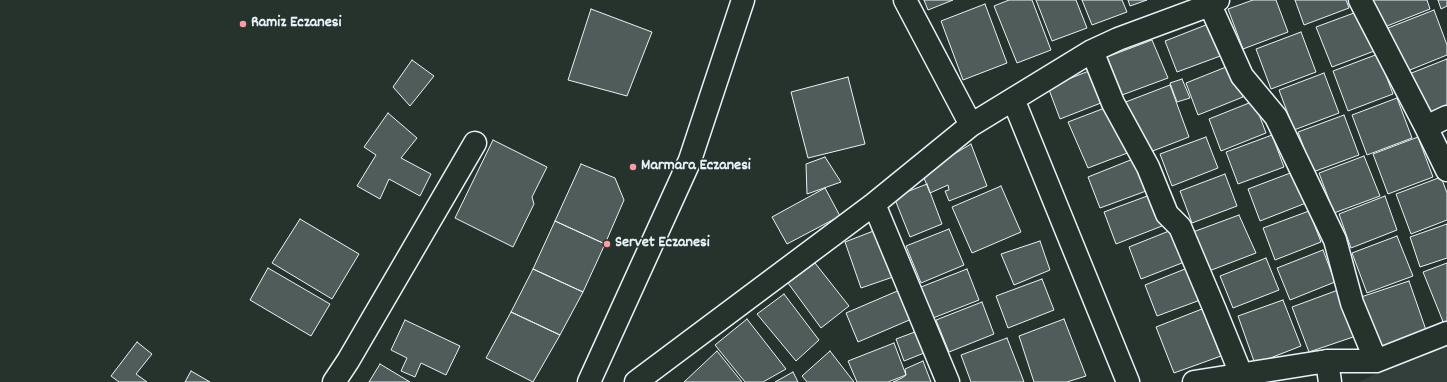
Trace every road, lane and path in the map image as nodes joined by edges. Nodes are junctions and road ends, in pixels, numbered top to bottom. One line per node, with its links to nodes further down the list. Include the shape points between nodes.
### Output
1 (743, 0): 18 (street, via 690,160)
2 (904, 0): 8 (street)
3 (1360, 0): 9 (street)
4 (1214, 2): 5 (street); 15 (street, via 1242,76 1276,117 1335,240 1352,303)
5 (1092, 51): 6 (street); 16 (street, via 1113,103 1148,167 1167,214 1180,227)
6 (1013, 99): 8 (street); 21 (street)
7 (1447, 117): 9 (street)
8 (971, 125): 12 (street)
9 (1426, 127): 11 (street)
10 (475, 143): 17 (street)
11 (1447, 170)
12 (874, 204): 19 (street); 20 (street)
13 (1447, 333): 15 (street)
14 (1327, 361): 15 (street); 16 (street); 23 (street)
15 (1376, 361)
16 (1241, 374): 22 (street)
17 (334, 382)
18 (589, 382)
19 (636, 382)
20 (948, 382)
21 (1128, 382)
22 (1194, 382)
23 (1330, 382)

